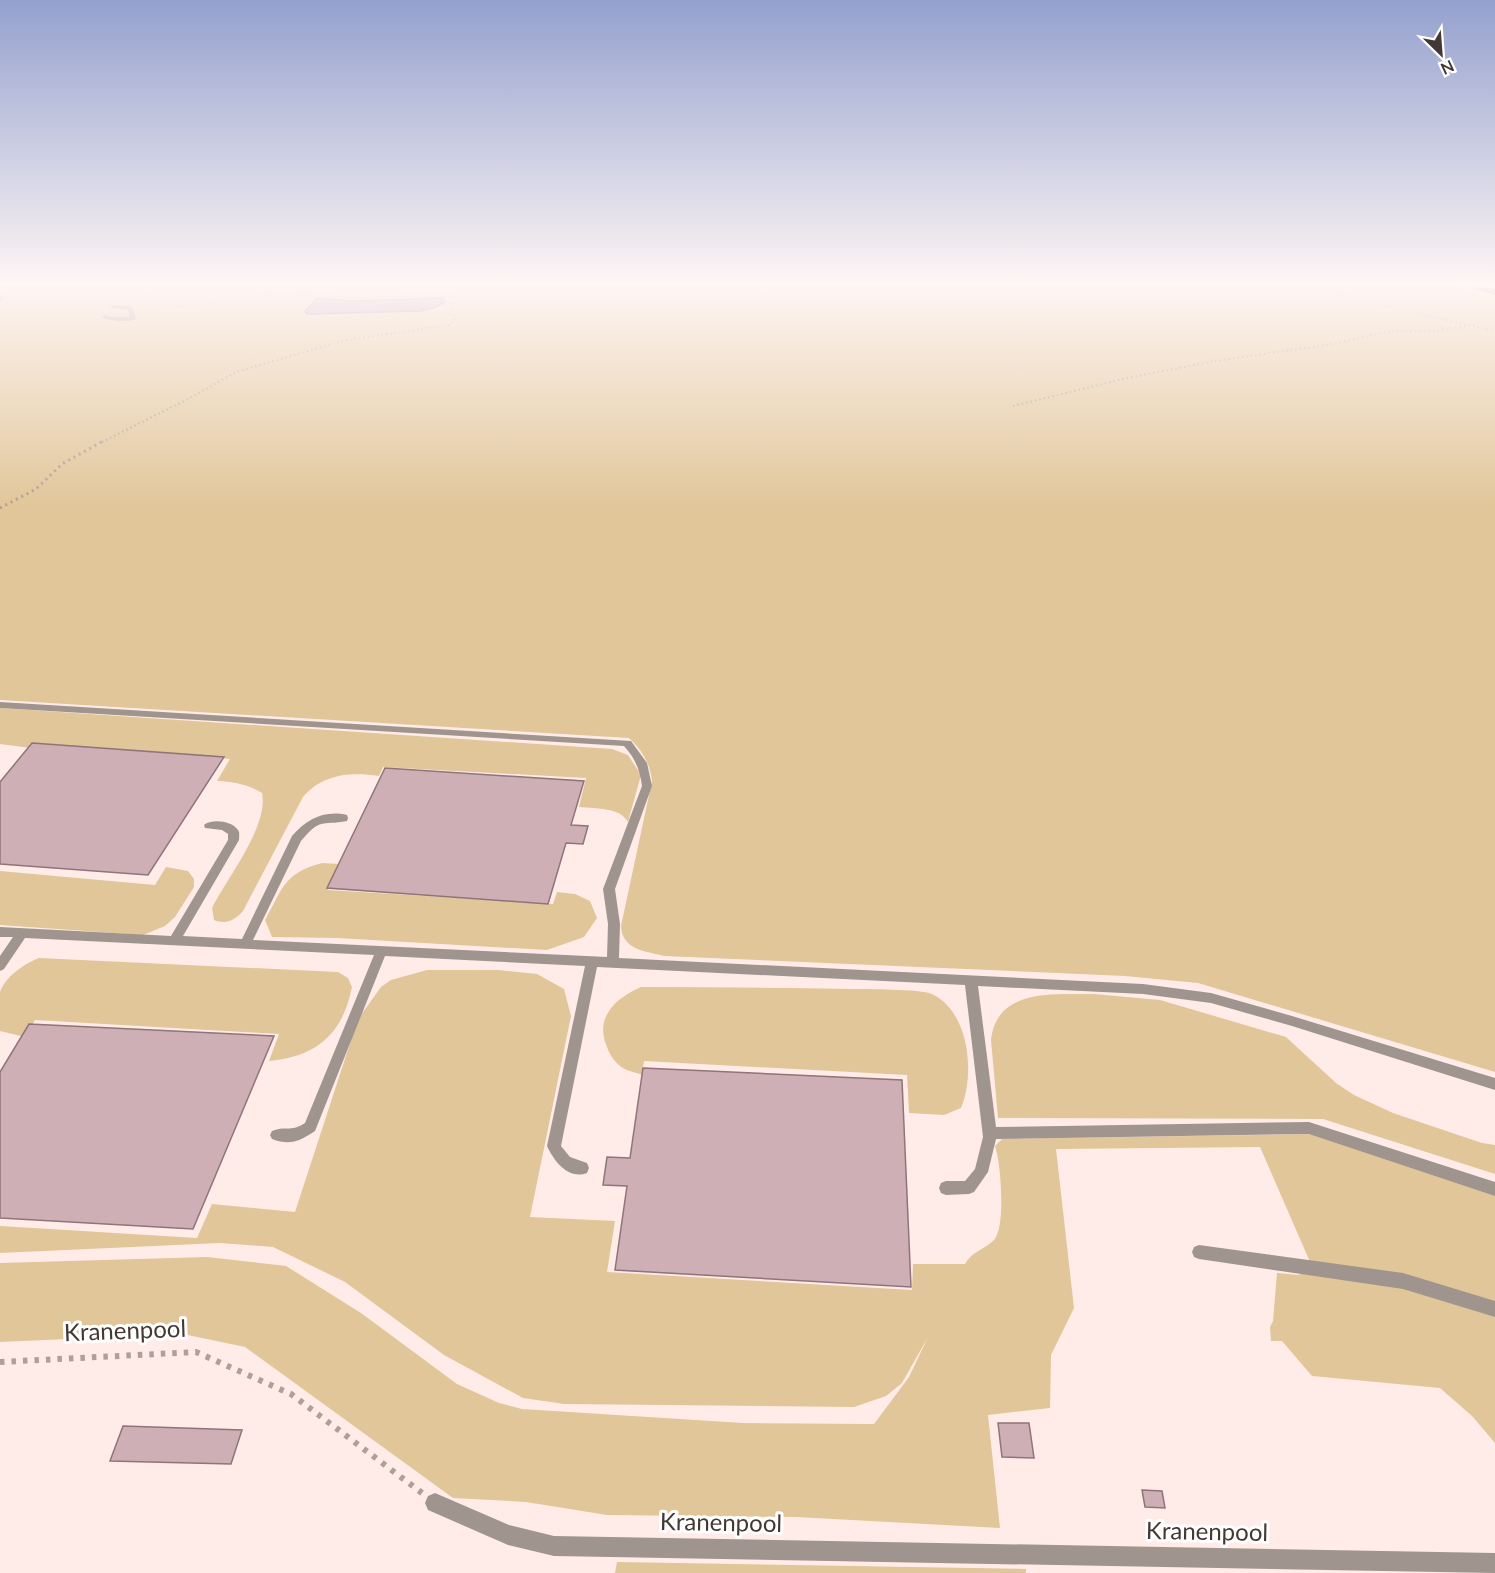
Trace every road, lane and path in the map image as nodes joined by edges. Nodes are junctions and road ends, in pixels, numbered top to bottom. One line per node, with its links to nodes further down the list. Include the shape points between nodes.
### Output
1 (279, 359): 4 (path, via 236,372 77,454 36,489)
2 (1226, 359): 3 (path)
3 (1013, 406)
4 (0, 508)
5 (0, 705): 14 (lane, via 627,743 646,770 647,786 609,889 614,924)
6 (342, 818): 11 (lane, via 324,816 308,825 296,839)
7 (209, 825): 10 (lane, via 230,828 233,840)
8 (0, 932): 9 (lane)
9 (22, 933): 10 (lane); 15 (lane)
10 (174, 941): 11 (lane)
11 (245, 945): 12 (lane)
12 (381, 952): 13 (lane); 19 (lane, via 310,1127 296,1136)
13 (592, 962): 14 (lane); 20 (lane, via 554,1146 558,1157 568,1166)
14 (613, 963): 16 (lane)
15 (0, 966)
16 (971, 980): 17 (lane, via 1143,989 1211,998); 18 (lane)
17 (1495, 1084)
18 (990, 1133): 21 (lane, via 981,1172 969,1187); 22 (lane, via 1309,1128)
19 (277, 1135)
20 (582, 1168)
21 (946, 1188)
22 (1495, 1189)
23 (1199, 1252): 24 (lane, via 1403,1281)
24 (1495, 1309)
25 (0, 1362): 26 (path, Kranenpool, via 196,1352 291,1394)
26 (435, 1503): 27 (street, Kranenpool, via 507,1535 554,1546)
27 (1495, 1563)

